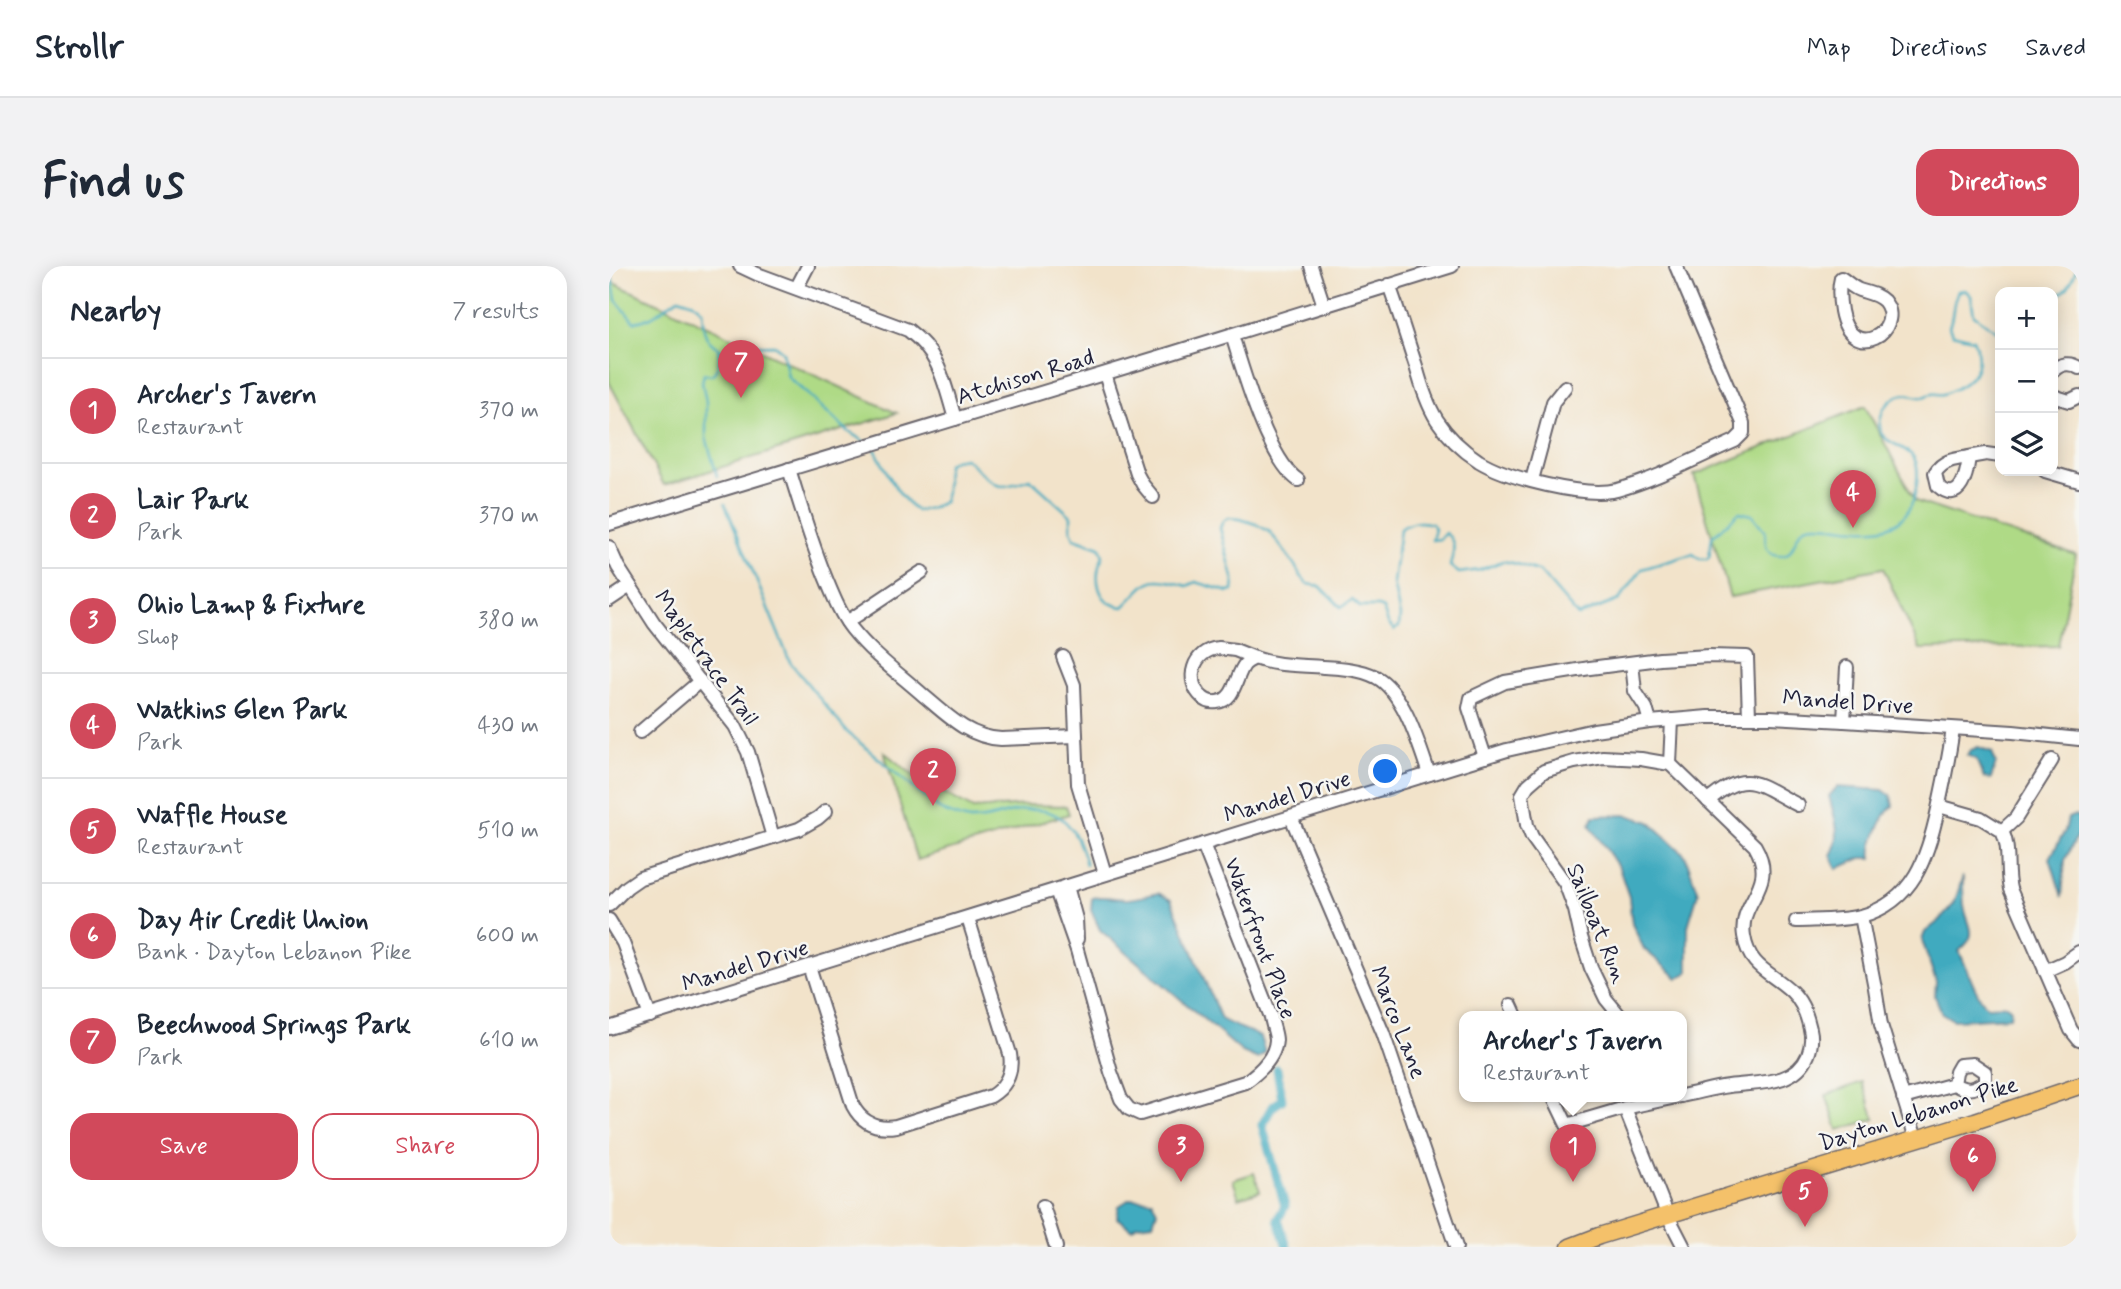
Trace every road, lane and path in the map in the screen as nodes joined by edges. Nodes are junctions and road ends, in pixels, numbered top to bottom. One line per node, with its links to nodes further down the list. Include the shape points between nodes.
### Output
1 (740, 266): 8 (street)
2 (808, 266): 8 (street)
3 (1311, 266): 9 (street)
4 (1452, 266): 7 (street, Atchison Road)
5 (1676, 266): 23 (street, via 1743,423 1740,438 1616,490 1577,491)
6 (1842, 272): 6 (street, via 1840,303 1847,331 1857,338 1878,336 1887,326 1887,306 1879,296 1850,285)
7 (1389, 285): 9 (street, Atchison Road); 23 (street, via 1425,394 1441,426 1480,462)
8 (797, 287): 17 (street, via 898,325 919,339 939,368)
9 (1324, 306): 10 (street, Atchison Road)
10 (1232, 335): 13 (street, Atchison Road); 22 (street, via 1259,414 1282,463)
11 (2058, 367): 12 (street, via 2069,363)
12 (2079, 368)
13 (1105, 374): 17 (street, Atchison Road); 25 (street, via 1137,474)
14 (1565, 387): 23 (street, via 1553,402)
15 (2079, 396): 16 (street, via 2069,401)
16 (2058, 398)
17 (955, 419): 20 (street, Atchison Road)
18 (1995, 455): 19 (street)
19 (1969, 457)
20 (789, 469): 26 (street, Atchison Road); 31 (street, via 813,543)
21 (2058, 475): 24 (street)
22 (1298, 480)
23 (1532, 480)
24 (2079, 481)
25 (1153, 497)
26 (609, 524)
27 (609, 547): 29 (street, Mapletrace Trail)
28 (922, 572): 31 (street)
29 (630, 586): 30 (street); 36 (street, Mapletrace Trail)
30 (609, 600)
31 (847, 622): 43 (street, via 873,652 971,733 1001,739)
32 (1063, 657): 43 (street, via 1074,685)
33 (1255, 658): 33 (street, via 1227,648 1205,650 1193,670 1195,688 1207,701 1224,700 1245,664); 48 (street, via 1289,666 1350,669 1385,683 1403,710)
34 (1632, 663): 37 (street, via 1747,657); 40 (street, via 1635,691); 45 (street, via 1518,679 1472,698 1469,708)
35 (1847, 667): 39 (street)
36 (699, 681): 42 (street); 55 (street, Mapletrace Trail, via 742,739)
37 (1749, 717): 38 (street, Mandel Drive); 39 (street, Mandel Drive)
38 (1672, 720): 40 (street, Mandel Drive); 47 (street)
39 (1844, 721): 41 (street, Mandel Drive)
40 (1650, 722): 45 (street, Mandel Drive, via 1559,737)
41 (1953, 729): 44 (street, Mandel Drive); 51 (street)
42 (640, 732)
43 (1075, 736): 57 (street, via 1078,784)
44 (2079, 739)
45 (1485, 757): 48 (street, Mandel Drive)
46 (2052, 760): 54 (street, via 2016,818)
47 (1670, 765): 49 (street); 67 (street, Sailboat Run, via 1603,757 1574,762 1544,771 1522,795 1532,837 1565,883 1591,968)
48 (1429, 774): 53 (street, Mandel Drive)
49 (1708, 801): 50 (street, via 1723,787 1750,781); 73 (street, via 1762,858 1761,884 1745,917 1744,935 1757,966 1801,1004 1811,1035 1810,1050 1794,1075)
50 (1798, 805)
51 (1939, 807): 54 (street, via 1981,818); 60 (street, via 1928,850 1912,882 1893,901)
52 (826, 811): 55 (street, via 809,824)
53 (1291, 817): 56 (street, Mandel Drive); 82 (street, Marco Lane, via 1383,1033)
54 (2001, 831): 66 (street, via 2008,850 2010,889)
55 (773, 837): 59 (street, via 640,878)
56 (1203, 844): 57 (street, Mandel Drive); 58 (street, Waterfront Place, via 1271,1017 1276,1041 1269,1058 1245,1083 1140,1114 1129,1109 1111,1072 1077,950 1076,919)
57 (1105, 874): 58 (street, Mandel Drive)
58 (1061, 888): 61 (street, Mandel Drive)
59 (609, 905)
60 (1861, 916): 63 (street); 74 (street, via 1881,1025)
61 (968, 918): 65 (street, Mandel Drive); 65 (street, via 1010,1054 1009,1076 991,1096 896,1126 880,1127 856,1113)
62 (609, 920): 68 (street, via 623,943)
63 (1796, 921)
64 (2079, 952): 66 (street)
65 (810, 967): 68 (street, Mandel Drive)
66 (2045, 971): 70 (street)
67 (1615, 1011)
68 (650, 1016): 69 (street, Mandel Drive)
69 (609, 1028)
70 (2079, 1040)
71 (1954, 1084): 74 (street)
72 (2079, 1086): 78 (main road, Dayton Lebanon Pike)
73 (1687, 1094)
74 (1903, 1098): 78 (street)
75 (1556, 1102): 77 (street, via 1567,1125)
76 (1652, 1102): 77 (street)
77 (1625, 1108): 80 (street)
78 (1916, 1139): 80 (main road, Dayton Lebanon Pike)
79 (1043, 1206): 81 (street)
80 (1668, 1216): 83 (main road, Dayton Lebanon Pike); 84 (street)
81 (1056, 1247)
82 (1456, 1247)
83 (1570, 1247)
84 (1684, 1247)

